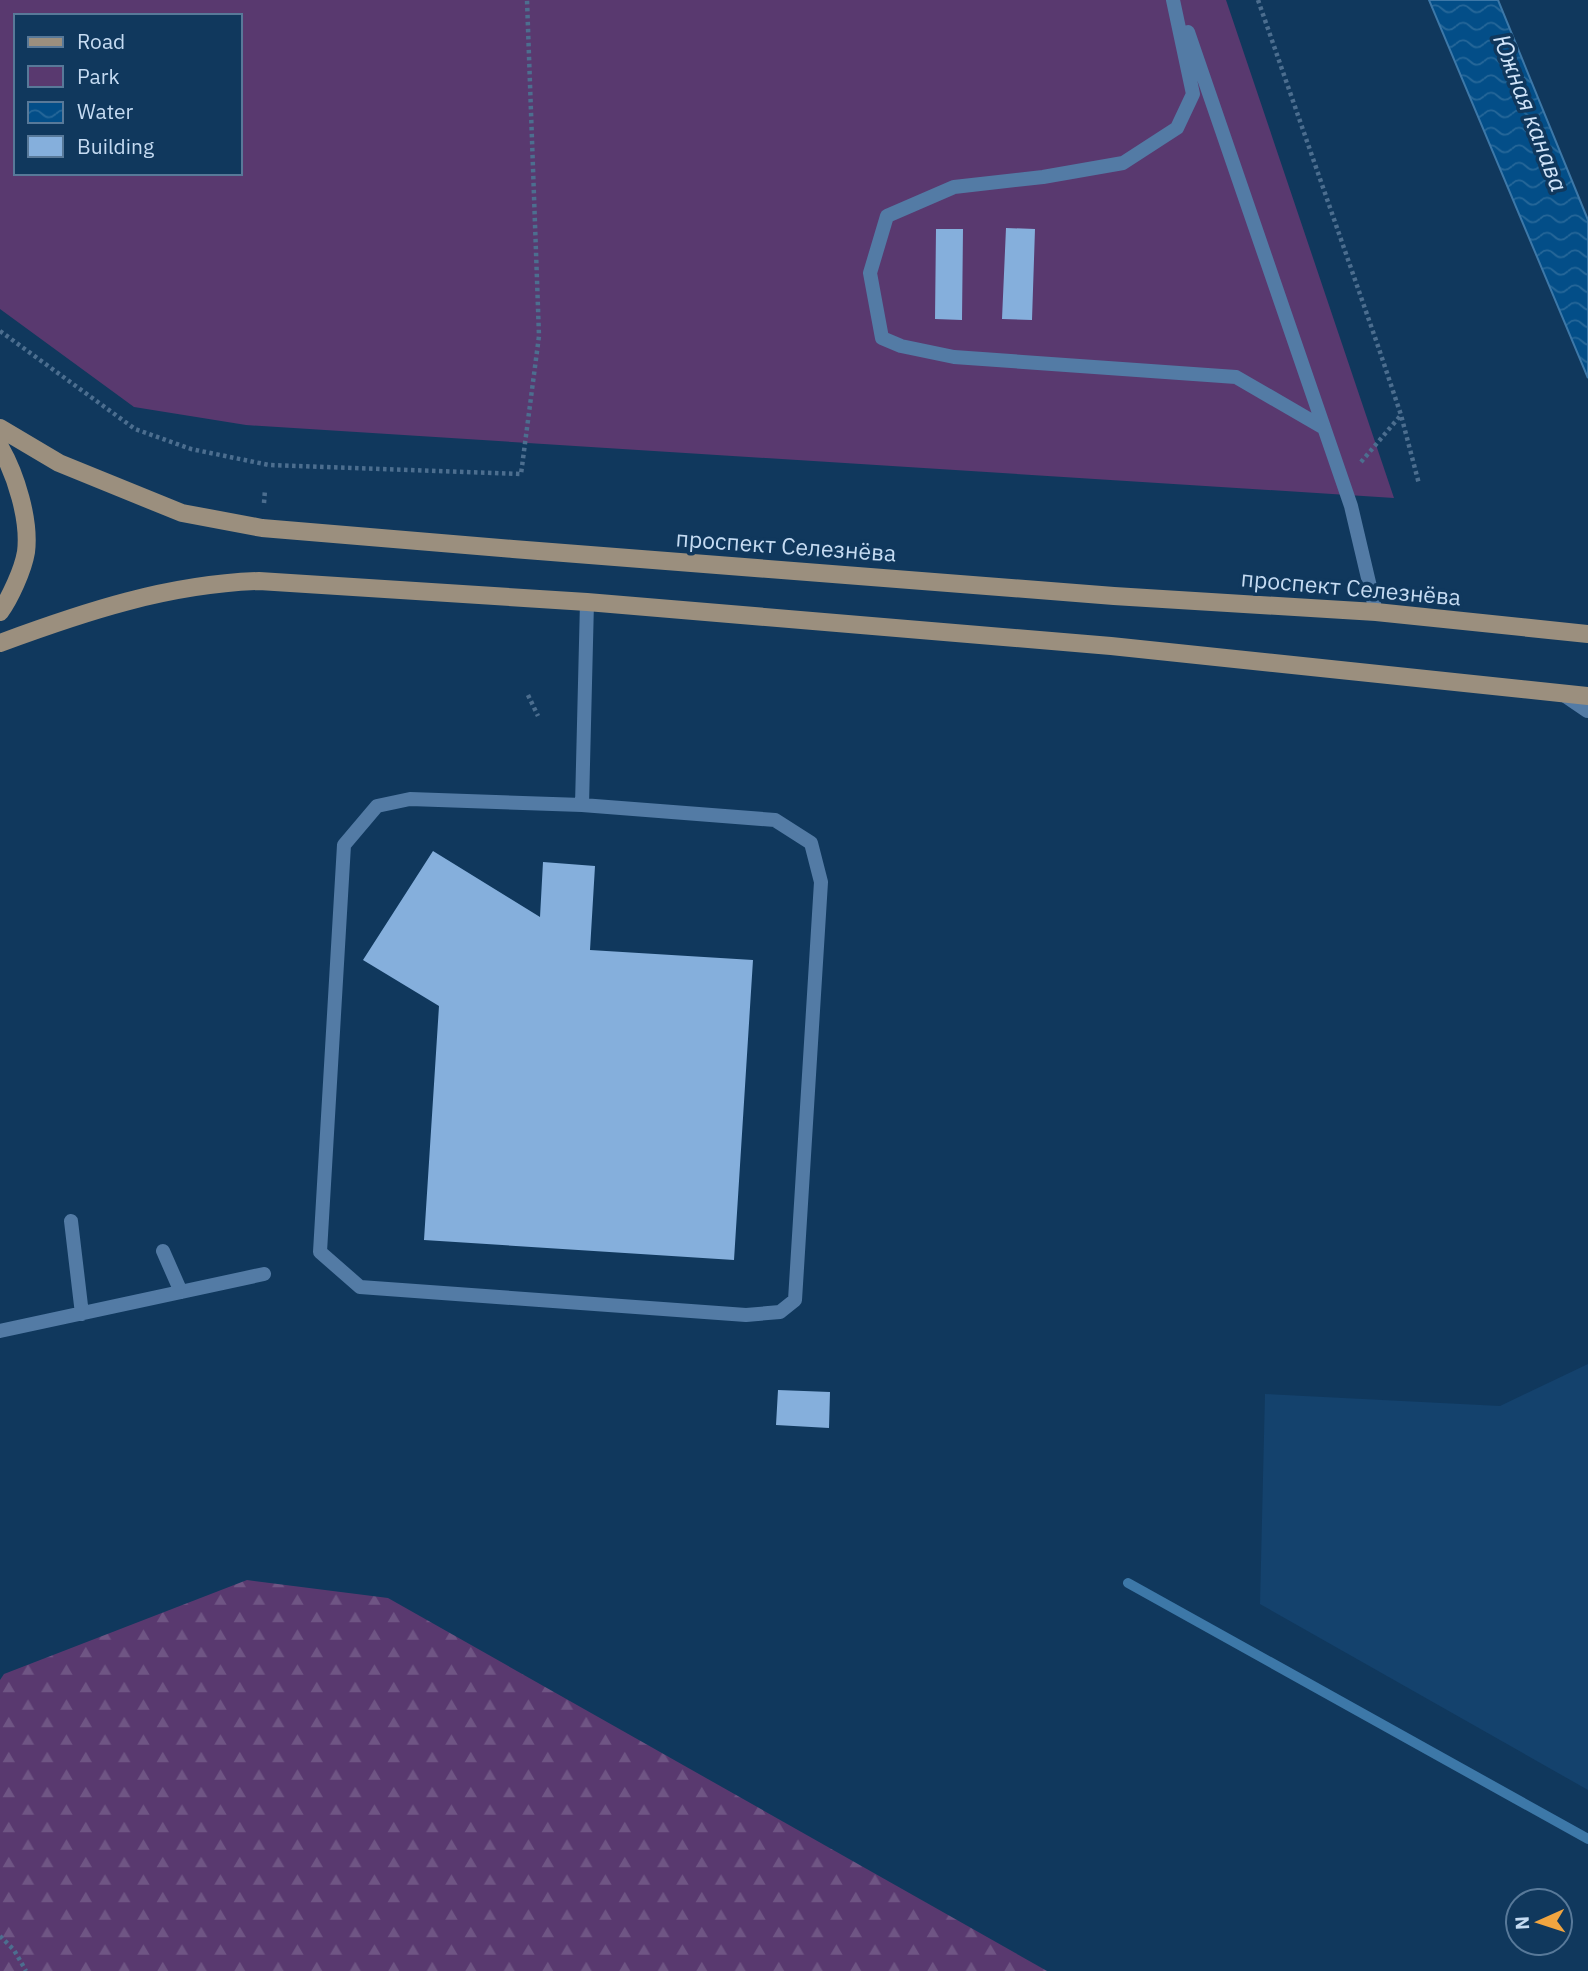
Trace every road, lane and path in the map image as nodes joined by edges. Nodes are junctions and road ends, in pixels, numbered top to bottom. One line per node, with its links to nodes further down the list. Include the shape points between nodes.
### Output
1 (527, 0): 4 (path, via 539,336 521,474 269,464 191,449 135,429)
2 (1175, 0): 7 (lane); 7 (lane, via 1193,94 1177,128 1123,163 954,187 887,216 870,273 882,338 954,357 1236,377)
3 (1258, 0): 5 (path)
4 (0, 331)
5 (1401, 415): 9 (path); 10 (path)
6 (0, 428): 13 (main road, проспект Селезнёва, via 60,463 182,513 262,528 1114,596)
7 (1324, 428): 9 (lane)
8 (0, 447): 12 (main road, via 21,501 26,553)
9 (1343, 483): 13 (lane)
10 (1419, 484)
11 (587, 602): 15 (main road, via 258,580 227,582 187,587 79,614); 16 (main road, via 1111,646); 21 (lane)
12 (0, 612)
13 (1376, 612): 14 (main road, проспект Селезнёва)
14 (1588, 634)
15 (0, 643)
16 (1566, 694): 18 (main road); 19 (main road)
17 (528, 695): 20 (path)
18 (1588, 696)
19 (1588, 709)
20 (537, 716)
21 (582, 805): 21 (lane, via 410,799 377,806 344,845 320,1252 360,1287 746,1315 780,1312 795,1300 796,1289 821,882 811,843 775,820)
22 (71, 1221): 26 (lane)
23 (163, 1251): 25 (lane)
24 (264, 1274): 25 (lane)
25 (181, 1292): 26 (lane)
26 (82, 1314): 27 (lane)
27 (0, 1331)
28 (0, 1936): 29 (path)
29 (26, 1971)

